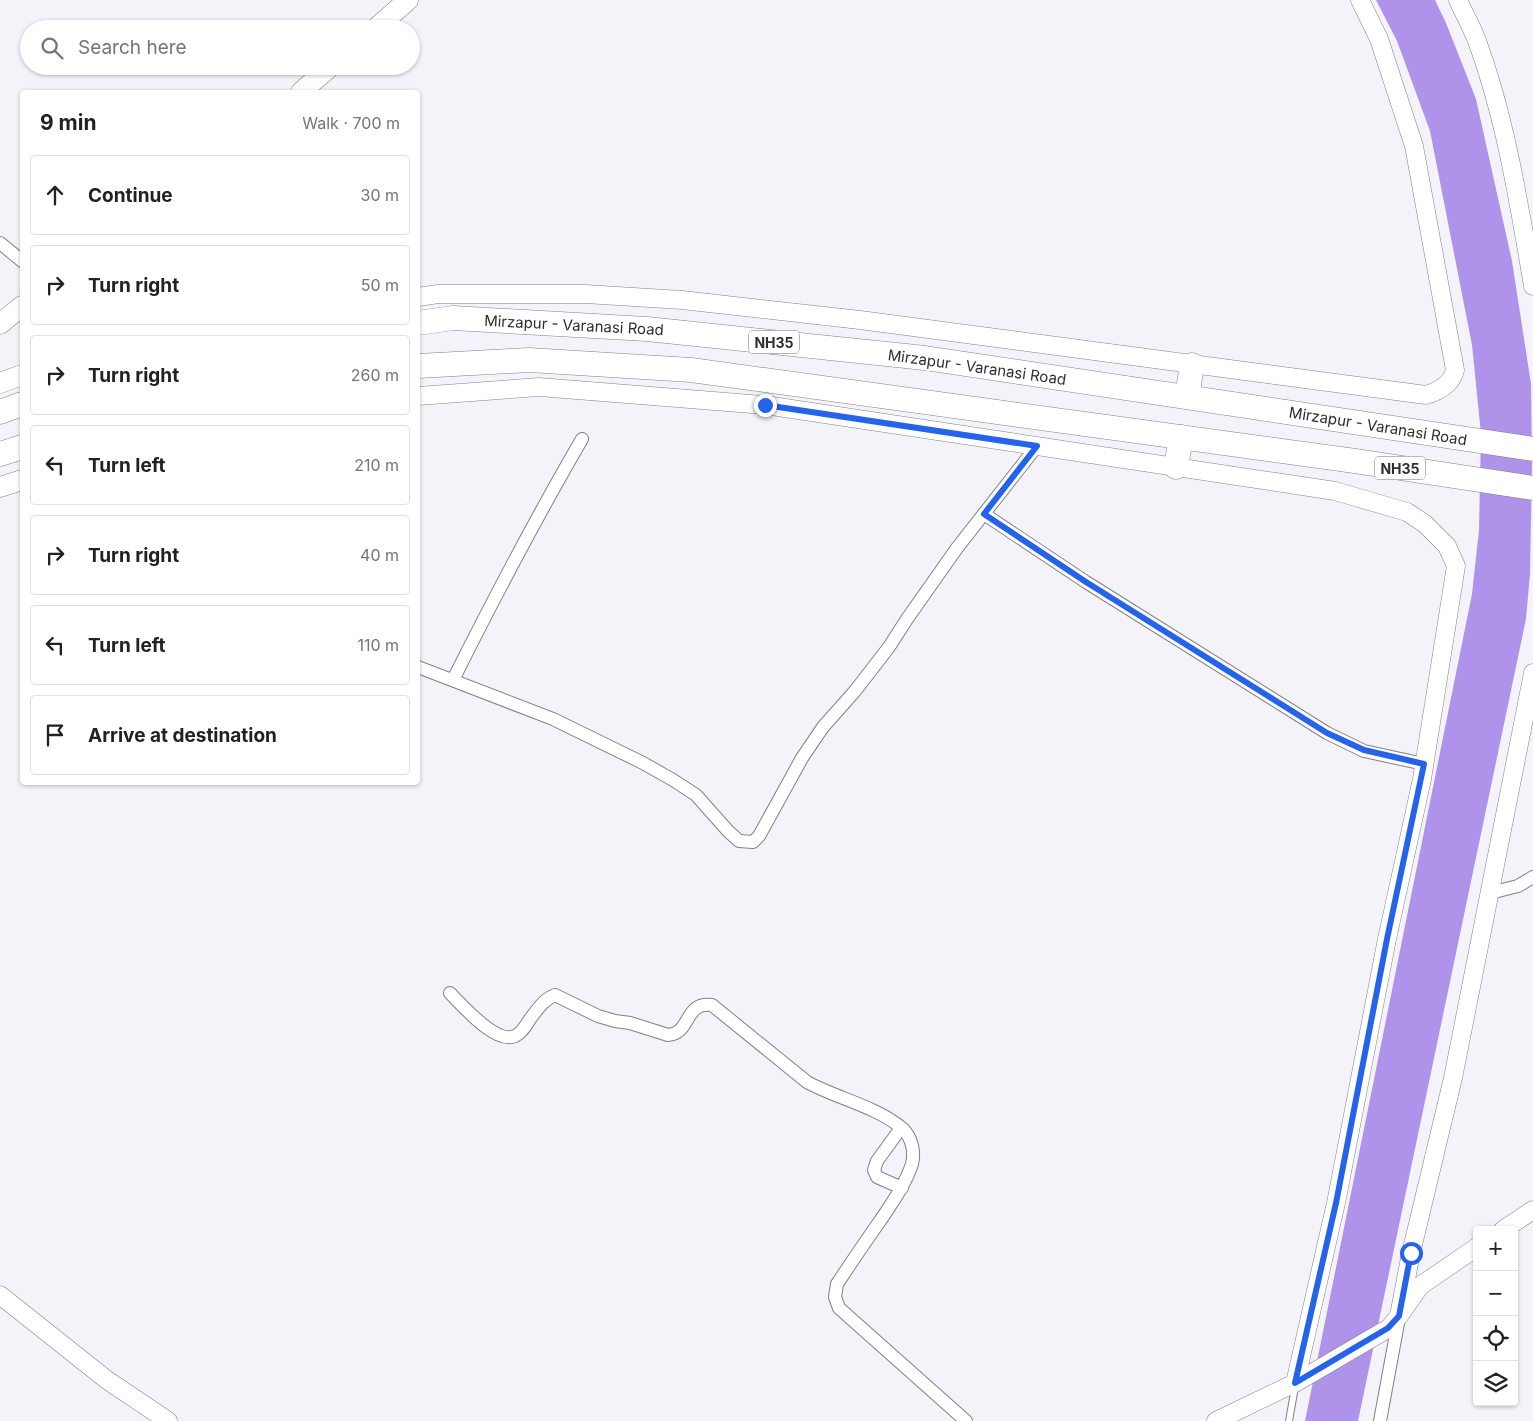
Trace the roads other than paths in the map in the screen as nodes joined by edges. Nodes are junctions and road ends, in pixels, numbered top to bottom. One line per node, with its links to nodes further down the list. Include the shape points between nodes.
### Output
1 (408, 0): 4 (main road)
2 (1360, 0): 14 (street, via 1379,40 1414,146 1444,304 1455,370 1453,378 1426,395)
3 (1458, 0): 9 (street, via 1477,41 1496,106 1515,186)
4 (385, 20)
5 (321, 75): 6 (main road)
6 (303, 90)
7 (0, 243): 8 (street)
8 (20, 259)
9 (1533, 286)
10 (420, 297): 14 (street, via 586,294 682,300 860,320)
11 (20, 308): 13 (main road)
12 (420, 323): 19 (highway, Mirzapur - Varanasi Road / NH35, via 453,318 647,329 925,358)
13 (0, 324)
14 (1192, 365): 19 (highway)
15 (420, 366): 22 (highway, NH35, via 529,360 691,370)
16 (20, 376): 17 (main road)
17 (0, 384)
18 (420, 396): 24 (street, via 539,387 765,405)
19 (1187, 397): 26 (highway, Mirzapur - Varanasi Road / NH35)
20 (20, 405): 21 (highway)
21 (0, 412)
22 (1180, 437): 28 (highway); 31 (highway, NH35)
23 (582, 439): 35 (street, via 496,593)
24 (1037, 446): 28 (street); 32 (street)
25 (20, 448): 27 (highway)
26 (1533, 449)
27 (0, 454)
28 (1176, 467): 36 (street, via 1336,491 1389,506 1426,524 1447,546 1456,566)
29 (20, 481): 30 (main road)
30 (0, 487)
31 (1533, 488)
32 (984, 514): 35 (street, via 889,647 823,727 753,842 739,841 696,795 643,763 553,719); 36 (street, via 1327,733 1364,750)
33 (420, 668): 35 (street)
34 (1533, 673): 38 (street)
35 (453, 680)
36 (1424, 764): 47 (street)
37 (1533, 877): 38 (street, via 1518,886)
38 (1490, 892): 46 (street, via 1452,1078)
39 (450, 993): 40 (street, via 473,1017 493,1033 506,1038 519,1034 549,997 555,995 598,1016 668,1035 680,1030 696,1008 702,1004 712,1005 807,1082 858,1103)
40 (901, 1128): 41 (street, via 913,1147 912,1163); 41 (street, via 874,1170 877,1177)
41 (902, 1188): 49 (street, via 837,1284 835,1297 839,1308)
42 (1531, 1214): 43 (street)
43 (1510, 1226)
44 (1473, 1250): 46 (street, via 1420,1286)
45 (0, 1295): 48 (street, via 107,1380)
46 (1394, 1322): 47 (street); 52 (street)
47 (1301, 1380): 50 (street); 51 (lane)
48 (168, 1421)
49 (966, 1421)
50 (1216, 1421)
51 (1289, 1421)
52 (1380, 1421)

